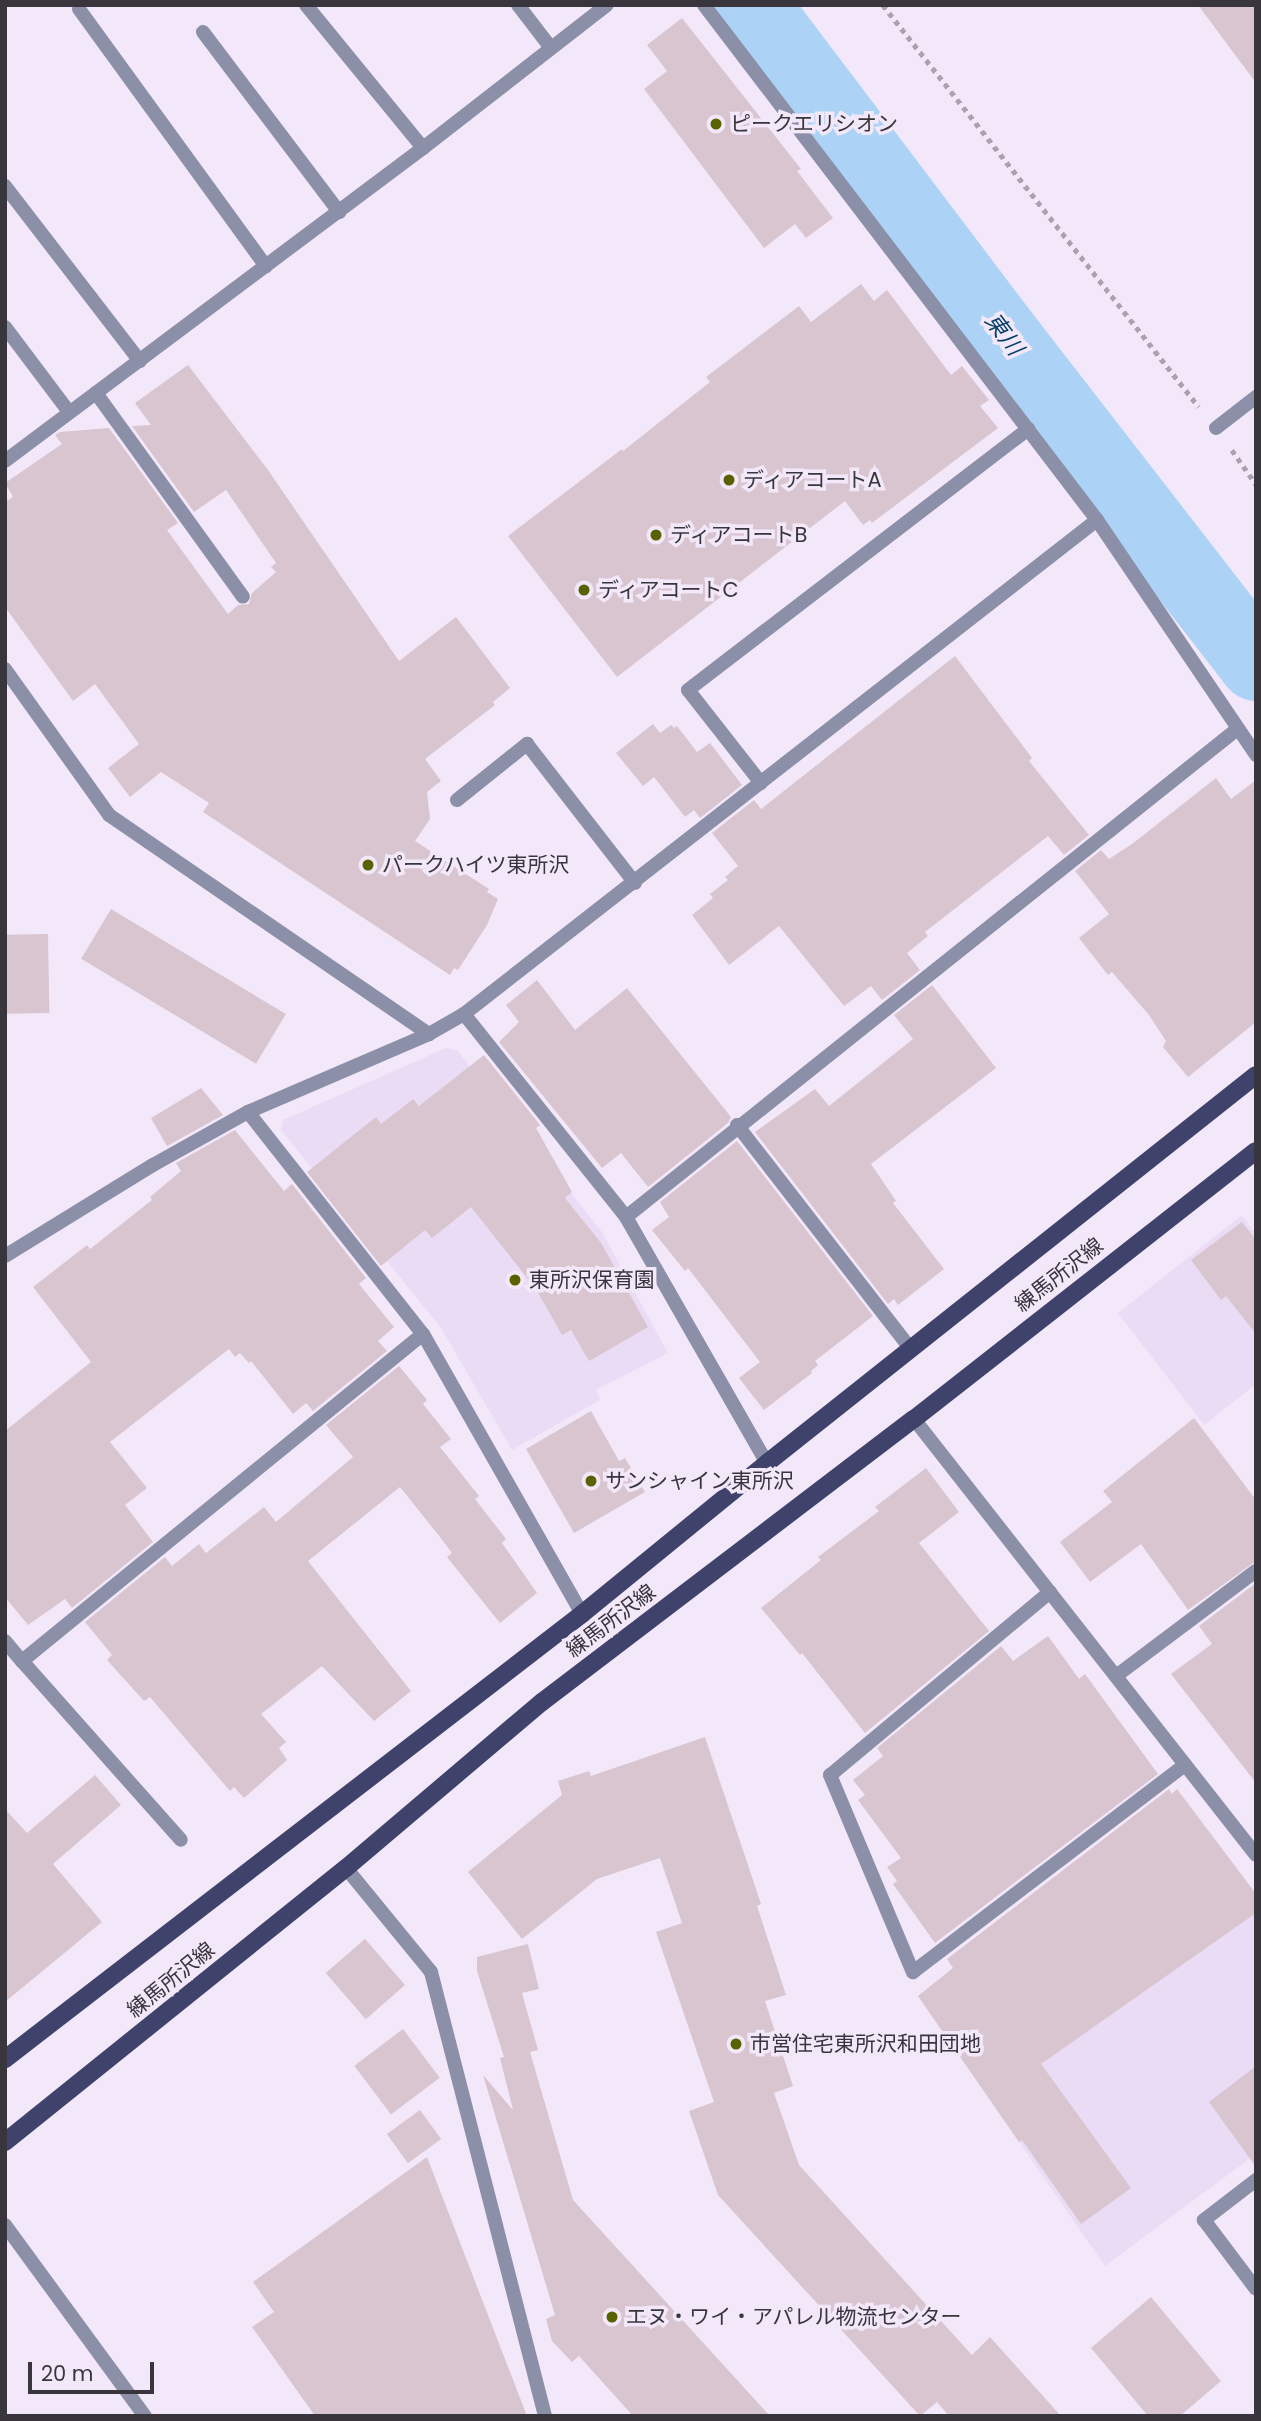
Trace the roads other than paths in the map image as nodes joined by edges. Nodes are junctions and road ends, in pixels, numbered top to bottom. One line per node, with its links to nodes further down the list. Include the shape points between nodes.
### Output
1 (306, 5): 8 (street)
2 (518, 5): 7 (street)
3 (607, 5): 7 (street)
4 (704, 5): 18 (street)
5 (79, 9): 11 (street)
6 (203, 32): 10 (street)
7 (551, 48): 8 (street)
8 (423, 148): 10 (street)
9 (5, 186): 13 (street)
10 (339, 212): 11 (street)
11 (266, 266): 13 (street)
12 (5, 327): 16 (street)
13 (140, 361): 14 (street)
14 (96, 393): 16 (street); 21 (street)
15 (1256, 397): 17 (street)
16 (69, 412): 19 (street)
17 (1216, 428)
18 (1028, 429): 20 (street); 25 (street, via 688,690)
19 (5, 461)
20 (1097, 520): 23 (street); 25 (street)
21 (243, 597)
22 (5, 669): 29 (street, via 109,815)
23 (1237, 730): 24 (street); 32 (street)
24 (1256, 755)
25 (761, 783): 27 (street)
26 (457, 800): 27 (street, via 527,744)
27 (635, 883): 28 (street)
28 (464, 1014): 29 (street); 34 (street)
29 (429, 1034): 31 (street)
30 (1256, 1075): 37 (main road, 練馬所沢線)
31 (248, 1112): 35 (street); 36 (street)
32 (737, 1125): 34 (street); 37 (street)
33 (1256, 1151): 38 (main road, 練馬所沢線)
34 (626, 1217): 39 (street)
35 (5, 1256)
36 (423, 1334): 42 (street); 44 (street)
37 (912, 1349): 39 (main road, 練馬所沢線)
38 (914, 1419): 41 (street); 49 (main road, 練馬所沢線, via 542,1702)
39 (767, 1463): 42 (main road, 練馬所沢線)
40 (1256, 1571): 45 (street)
41 (1050, 1592): 45 (street); 46 (street, via 830,1774 913,1972)
42 (582, 1614): 50 (main road, 練馬所沢線)
43 (5, 1642): 44 (street)
44 (22, 1661): 47 (street)
45 (1116, 1676): 46 (street)
46 (1185, 1765): 48 (street)
47 (181, 1840)
48 (1256, 1856)
49 (346, 1868): 51 (main road, 練馬所沢線); 56 (street, via 431,1972)
50 (5, 2059)
51 (5, 2143)
52 (1256, 2180): 54 (street, via 1204,2220)
53 (5, 2225): 55 (street)
54 (1256, 2290)
55 (145, 2416)
56 (545, 2416)

